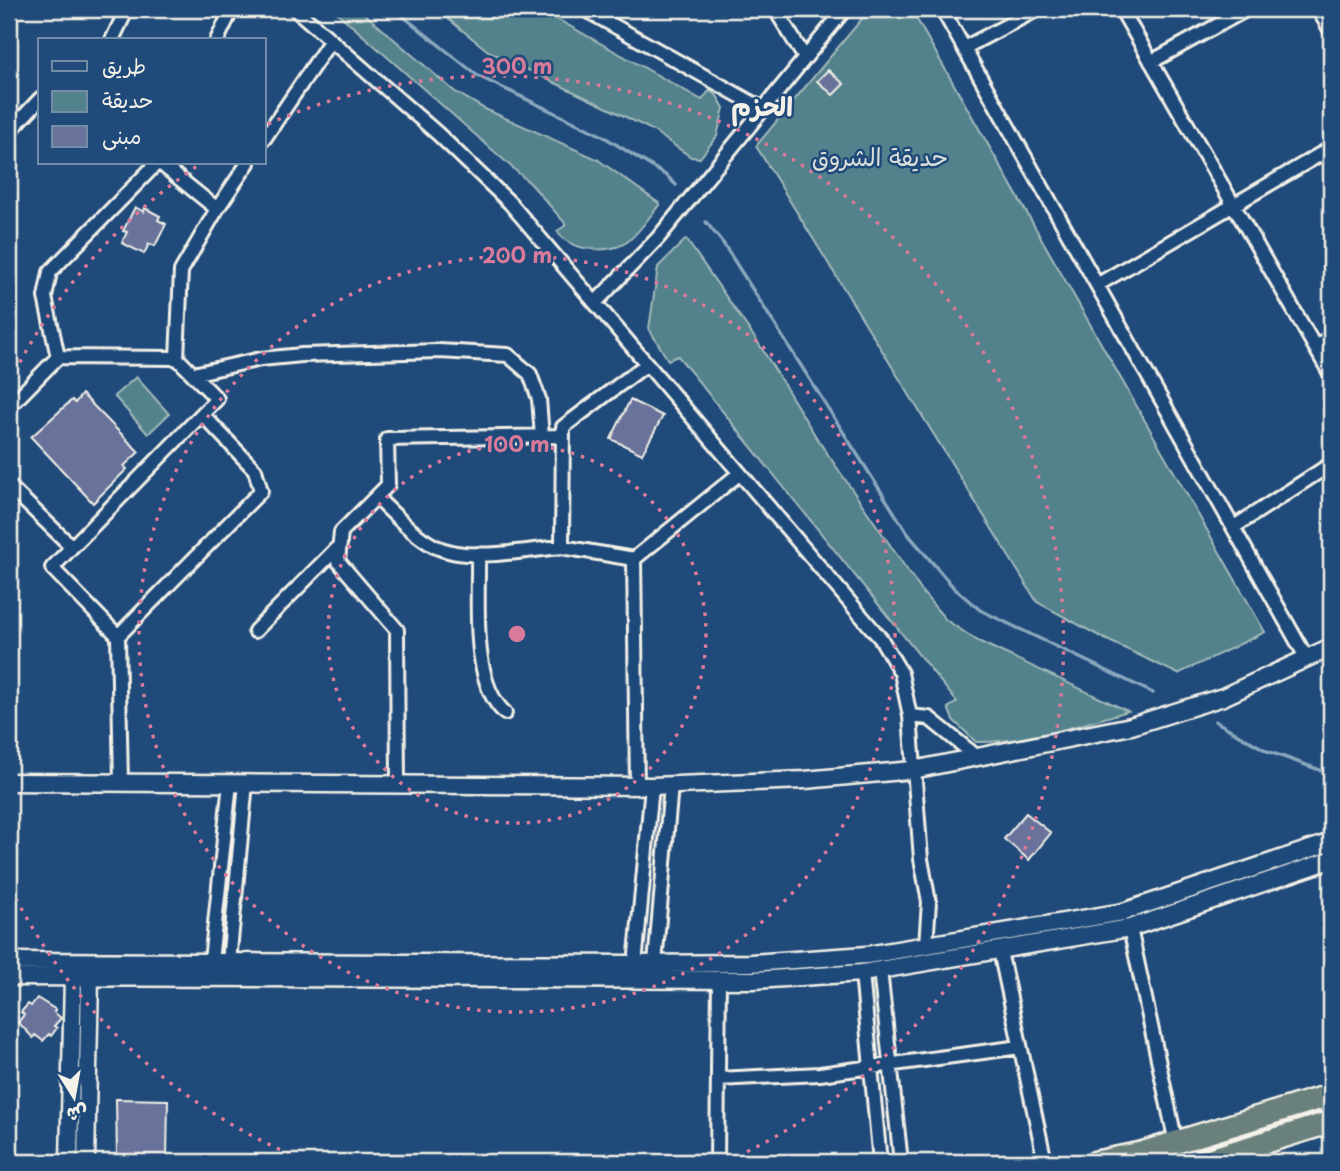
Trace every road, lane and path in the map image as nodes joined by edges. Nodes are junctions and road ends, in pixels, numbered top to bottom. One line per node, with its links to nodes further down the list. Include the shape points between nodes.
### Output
1 (127, 9): 13 (street)
2 (232, 9): 14 (street)
3 (295, 9): 15 (street)
4 (584, 9): 20 (street)
5 (775, 9): 17 (street)
6 (845, 9): 17 (street)
7 (942, 9): 16 (street)
8 (1038, 9): 16 (street)
9 (1121, 9): 18 (street)
10 (1247, 9): 18 (street)
11 (1318, 9): 12 (street)
12 (1331, 31)
13 (113, 38)
14 (218, 38)
15 (331, 40): 22 (street); 30 (street, via 510,203)
16 (964, 48): 29 (street)
17 (805, 58): 20 (street)
18 (1151, 62): 27 (street)
19 (38, 101): 21 (street)
20 (763, 109): 30 (street, via 658,238)
21 (9, 132)
22 (266, 136)
23 (1331, 148): 27 (street)
24 (157, 164): 33 (street, via 50,272 45,297)
25 (159, 164): 28 (street)
26 (247, 164): 28 (street)
27 (1234, 206): 29 (street); 32 (street)
28 (216, 209): 34 (street, via 181,271)
29 (1097, 285): 46 (street)
30 (595, 303): 35 (street)
31 (1331, 337): 32 (street)
32 (1315, 347): 37 (street)
33 (58, 357): 34 (street); 38 (street)
34 (177, 358): 36 (street)
35 (647, 364): 40 (street, via 563,427); 43 (street)
36 (193, 374): 39 (street, via 217,399); 41 (street, via 302,355 439,351 508,355 530,374 539,399)
37 (1331, 375)
38 (9, 407)
39 (202, 414): 48 (street); 53 (street, via 255,470 261,491)
40 (563, 436): 41 (street); 49 (street)
41 (542, 437): 45 (street, via 387,439 388,485)
42 (1331, 464): 46 (street)
43 (740, 473): 51 (street); 57 (street, via 881,639 901,673)
44 (9, 486): 48 (street)
45 (376, 497): 47 (street, via 341,532); 50 (street, via 432,545 447,552)
46 (1234, 527): 55 (street)
47 (340, 545): 52 (street); 63 (street, via 338,561 397,630)
48 (72, 547): 53 (street, via 52,568)
49 (562, 547): 50 (street); 51 (street)
50 (478, 554): 56 (street, via 484,678 494,704)
51 (634, 559): 64 (street)
52 (255, 631)
53 (118, 636): 61 (street)
54 (1331, 647): 55 (street)
55 (1307, 659): 58 (street, via 1223,696 1131,726)
56 (505, 713)
57 (910, 716): 58 (street, via 929,718); 59 (street)
58 (977, 757): 59 (street)
59 (913, 770): 65 (street); 69 (street, via 929,902)
60 (9, 782): 61 (street)
61 (121, 783): 62 (street)
62 (238, 783): 63 (street); 73 (street); 74 (street)
63 (398, 784): 64 (street)
64 (645, 786): 65 (street); 76 (street)
65 (671, 786): 75 (street)
66 (1331, 842): 69 (street, via 1123,912)
67 (1331, 860): 68 (street)
68 (1130, 929): 70 (street); 89 (street)
69 (926, 945): 75 (street, via 854,956)
70 (1000, 951): 77 (street); 83 (street)
71 (9, 961): 72 (street)
72 (80, 961): 73 (street); 80 (street)
73 (211, 961): 74 (street); 81 (street)
74 (229, 962): 76 (street); 81 (street)
75 (655, 963): 76 (street)
76 (635, 964)
77 (880, 970): 78 (street); 84 (street)
78 (862, 973): 82 (street); 85 (street)
79 (9, 977): 80 (street)
80 (81, 977): 81 (street); 90 (street); 91 (street)
81 (218, 978): 82 (street)
82 (719, 980): 86 (street)
83 (1020, 1048): 84 (street); 95 (street)
84 (891, 1064): 85 (street); 94 (street)
85 (871, 1067): 86 (street); 93 (street)
86 (718, 1079): 92 (street)
87 (1331, 1095): 89 (highway)
88 (1330, 1126): 97 (highway)
89 (1176, 1143): 96 (highway)
90 (69, 1162)
91 (86, 1162)
92 (717, 1162)
93 (880, 1162)
94 (901, 1162)
95 (1045, 1162)
96 (1096, 1162)
97 (1201, 1162)

